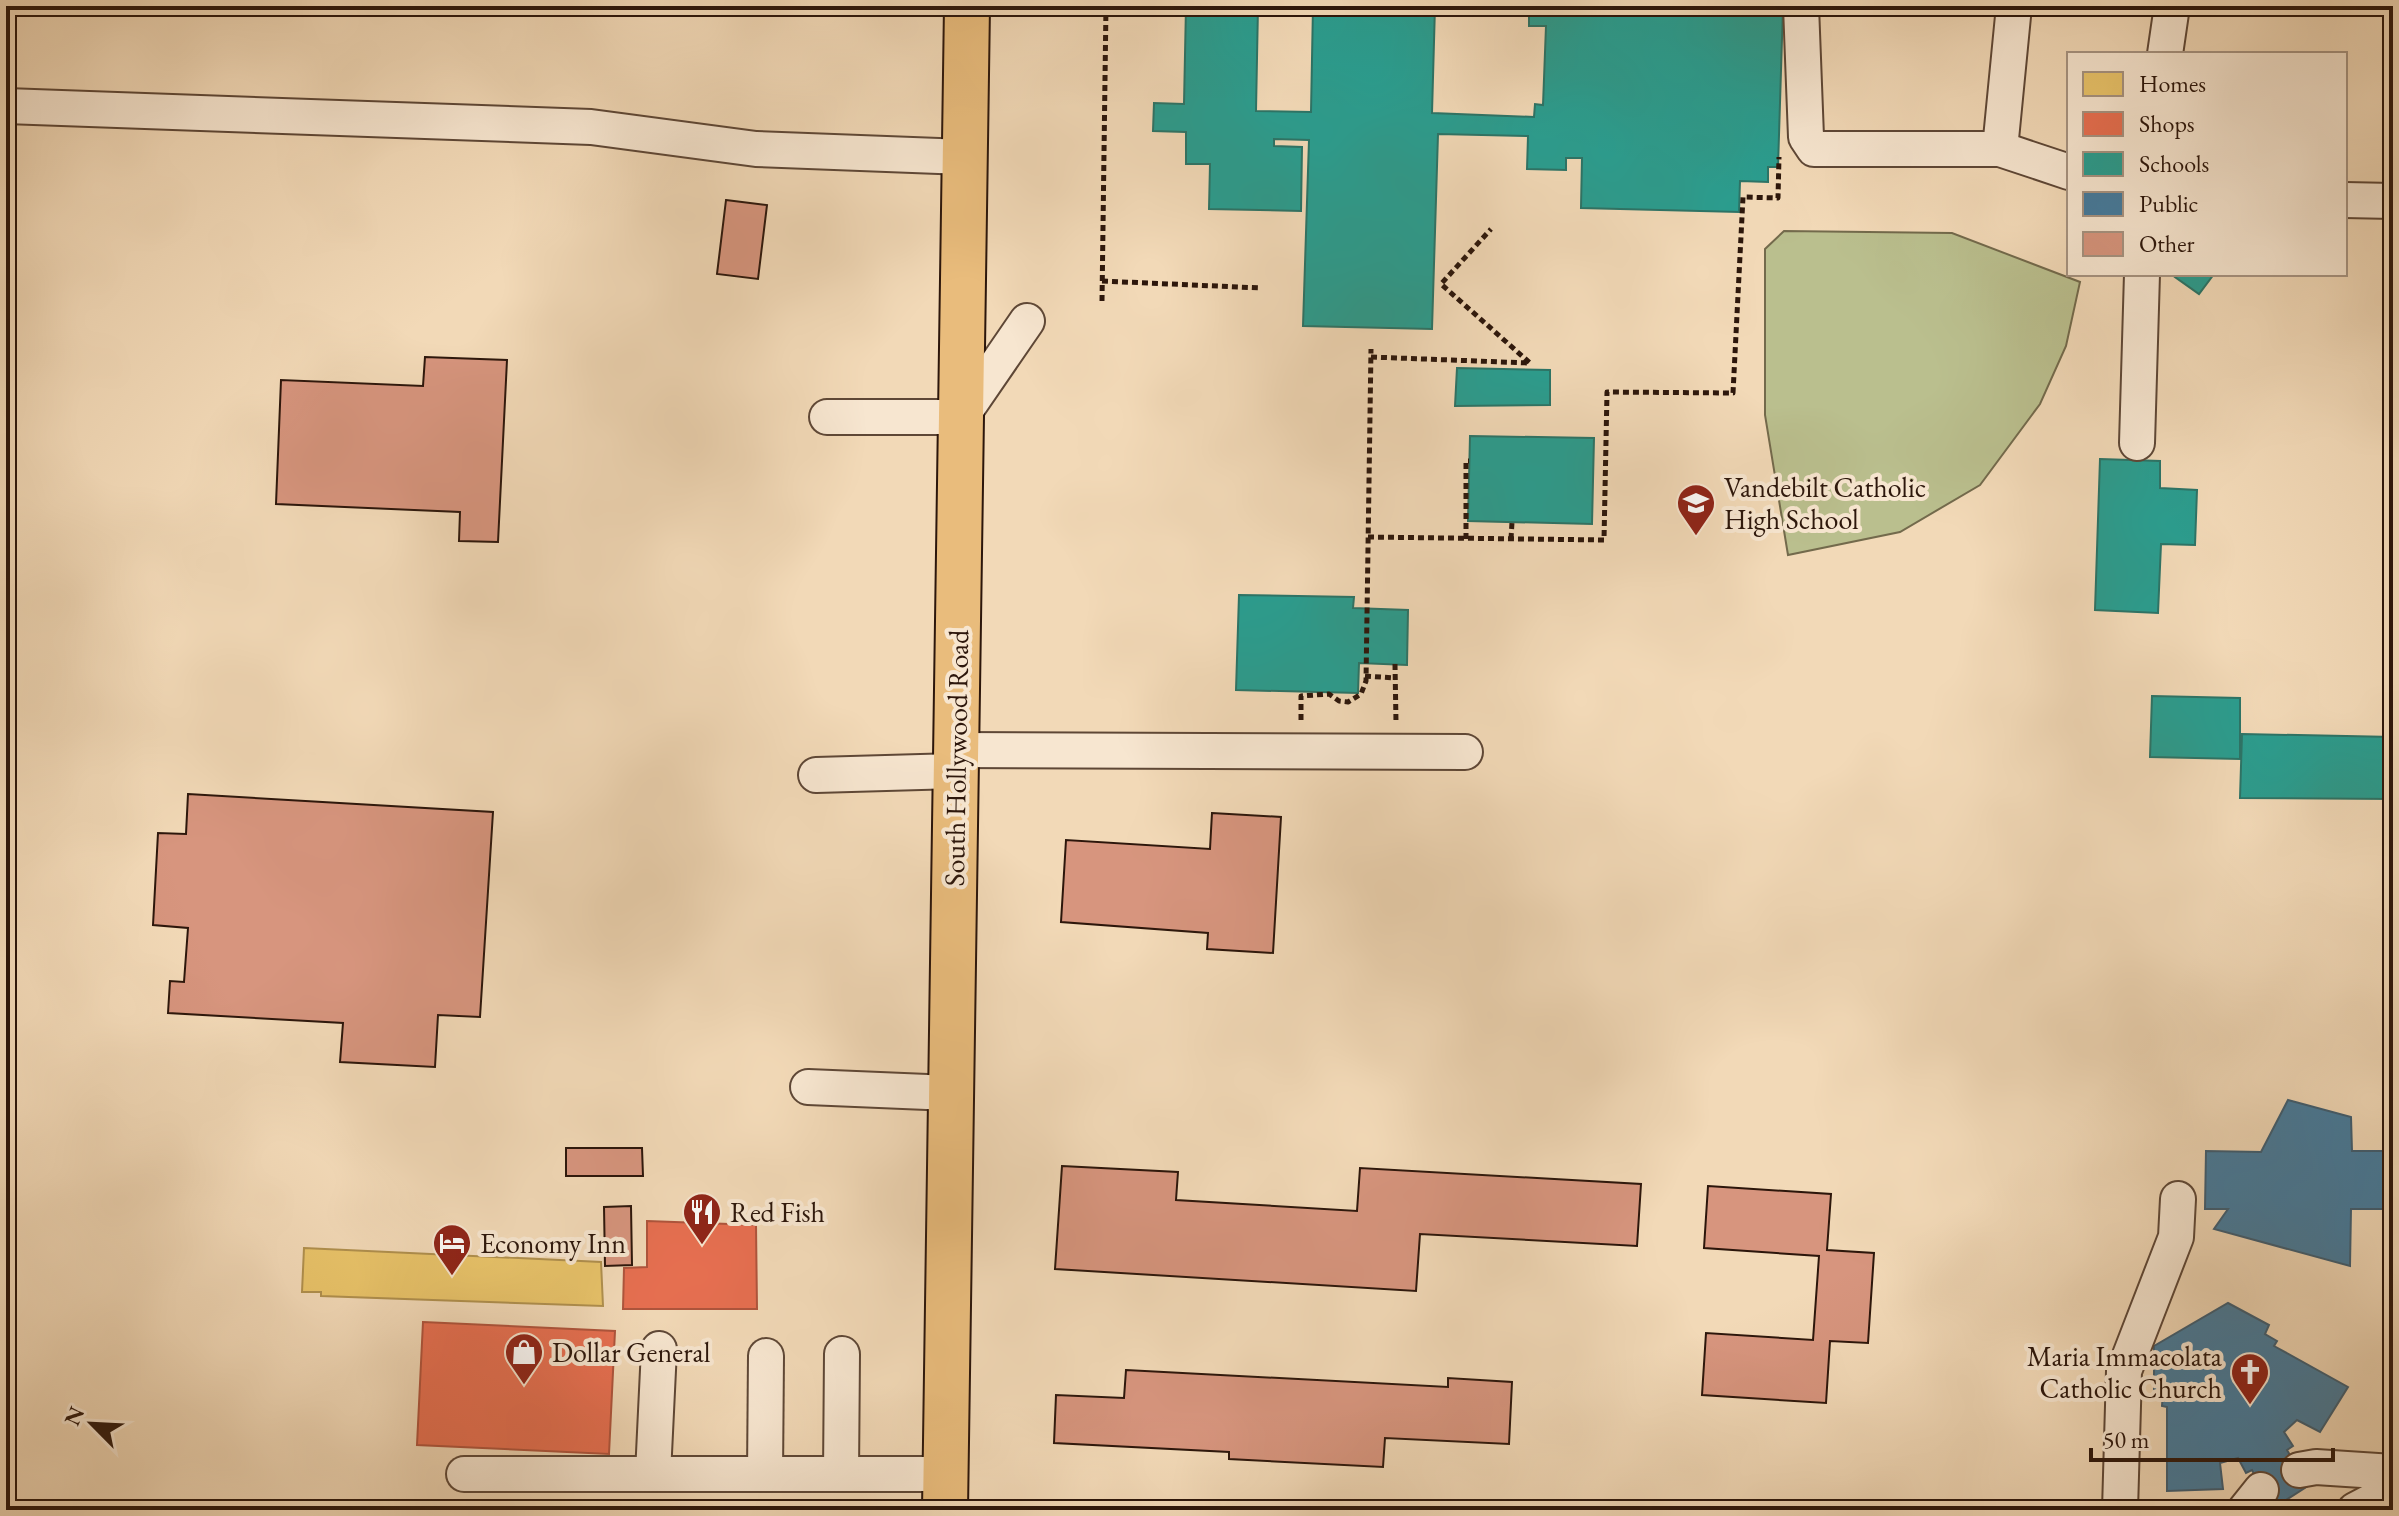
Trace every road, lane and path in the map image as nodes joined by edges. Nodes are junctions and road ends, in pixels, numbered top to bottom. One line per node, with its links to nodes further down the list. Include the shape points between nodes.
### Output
1 (967, 6): 10 (main road, South Hollywood Road)
2 (1106, 6): 16 (path)
3 (1801, 6): 8 (street, via 1806,137 1814,149)
4 (2014, 6): 8 (street)
5 (2172, 6): 6 (street)
6 (2165, 52)
7 (6, 106): 10 (street, via 591,127 756,149)
8 (2000, 149): 11 (street)
9 (1779, 151): 29 (path, via 1778,198 1743,197 1733,393 1607,392 1604,540)
10 (965, 157): 23 (main road, South Hollywood Road)
11 (2067, 171)
12 (2347, 200): 13 (street)
13 (2393, 201)
14 (1491, 229): 21 (path, via 1441,284 1530,363)
15 (2142, 276): 24 (street)
16 (1102, 281): 17 (path); 18 (path)
17 (1261, 288)
18 (1102, 301)
19 (1027, 321): 23 (street)
20 (1371, 349): 21 (path)
21 (1371, 357): 27 (path)
22 (827, 417): 23 (street)
23 (961, 417): 36 (main road, South Hollywood Road)
24 (2137, 443)
25 (1469, 461): 28 (path)
26 (1512, 522): 29 (path)
27 (1368, 537): 28 (path); 31 (path)
28 (1466, 539): 29 (path)
29 (1511, 539)
30 (1395, 664): 32 (path)
31 (1365, 676): 32 (path); 33 (path, via 1361,694 1348,702 1329,694 1301,696)
32 (1395, 678): 34 (path)
33 (1301, 751): 34 (street); 36 (street)
34 (1396, 751): 35 (street)
35 (1465, 752)
36 (956, 760): 37 (street); 39 (main road, South Hollywood Road)
37 (816, 775)
38 (808, 1087): 39 (street)
39 (951, 1093): 51 (main road, South Hollywood Road)
40 (2178, 1199): 52 (street, via 2176,1237 2124,1371)
41 (659, 1349): 47 (street)
42 (842, 1354): 49 (street)
43 (766, 1356): 48 (street)
44 (2299, 1470): 45 (street)
45 (2393, 1472)
46 (464, 1474): 47 (street)
47 (653, 1474): 48 (street)
48 (765, 1474): 49 (street)
49 (841, 1474): 51 (street)
50 (2393, 1490): 53 (street)
51 (945, 1492)
52 (2120, 1510)
53 (2355, 1510)

